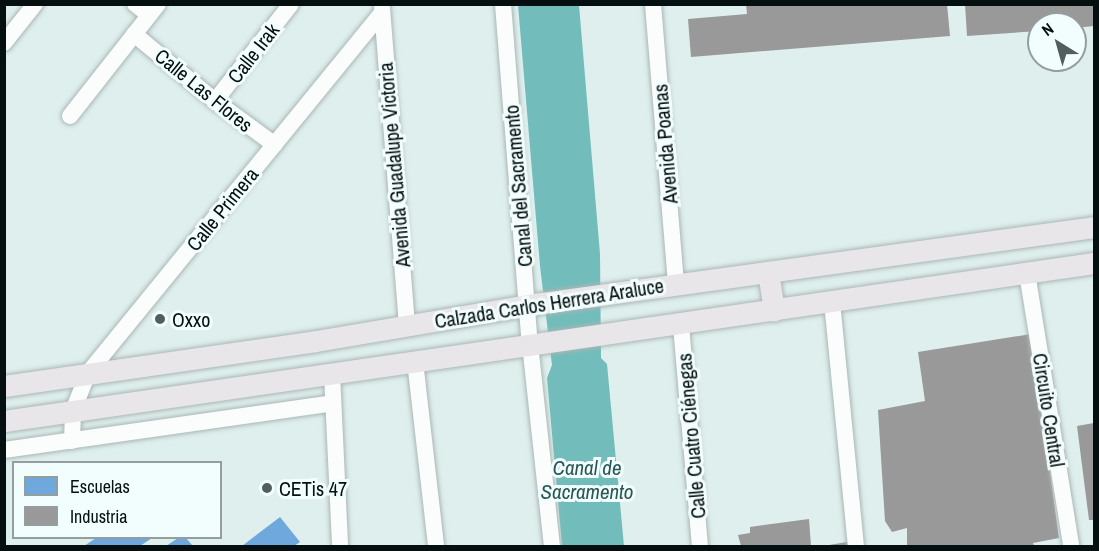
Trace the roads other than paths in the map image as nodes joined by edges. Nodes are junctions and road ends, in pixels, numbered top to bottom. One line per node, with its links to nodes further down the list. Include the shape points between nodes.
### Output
1 (35, 4): 9 (street)
2 (135, 4): 7 (street)
3 (291, 4): 10 (street, Calle Irak)
4 (503, 4): 19 (street, Canal del Sacramento)
5 (653, 4): 17 (street, Avenida Poanas)
6 (382, 9): 12 (street, Calle Primera); 21 (street, Avenida Guadalupe Victoria)
7 (154, 10): 8 (street)
8 (134, 34): 10 (street, Calle Las Flores); 11 (street)
9 (4, 43)
10 (214, 101): 12 (street, Calle Las Flores)
11 (70, 116)
12 (274, 145): 25 (street, Calle Primera)
13 (1095, 227): 15 (main road, Calzada Carlos Herrera Araluce)
14 (1095, 263): 16 (main road, Calzada Carlos Herrera Araluce)
15 (768, 272): 17 (main road, Calzada Carlos Herrera Araluce); 20 (main road)
16 (1027, 273): 18 (main road, Calzada Carlos Herrera Araluce); 38 (street, Circuito Central)
17 (676, 284): 19 (main road, Calzada Carlos Herrera Araluce)
18 (832, 302): 20 (main road, Calzada Carlos Herrera Araluce); 37 (street)
19 (531, 305): 21 (main road, Calzada Carlos Herrera Araluce); 23 (street, Canal del Sacramento)
20 (774, 311): 22 (main road, Calzada Carlos Herrera Araluce)
21 (407, 325): 25 (main road, Calzada Carlos Herrera Araluce)
22 (681, 325): 23 (main road, Calzada Carlos Herrera Araluce); 36 (street, Calle Cuatro Ciénegas)
23 (534, 343): 24 (main road, Calzada Carlos Herrera Araluce); 35 (street, Canal del Sacramento)
24 (416, 361): 26 (main road, Calzada Carlos Herrera Araluce); 34 (street)
25 (88, 373): 27 (main road, Calzada Carlos Herrera Araluce); 29 (street, Calle Primera)
26 (332, 374): 28 (street); 29 (main road, Calzada Carlos Herrera Araluce)
27 (5, 386)
28 (333, 403): 31 (street); 33 (street)
29 (73, 411): 30 (main road, Calzada Carlos Herrera Araluce); 31 (street, Calle Primera)
30 (4, 421)
31 (72, 441): 32 (street)
32 (4, 450)
33 (340, 546)
34 (436, 546)
35 (552, 546)
36 (700, 546)
37 (856, 546)
38 (1071, 546)

